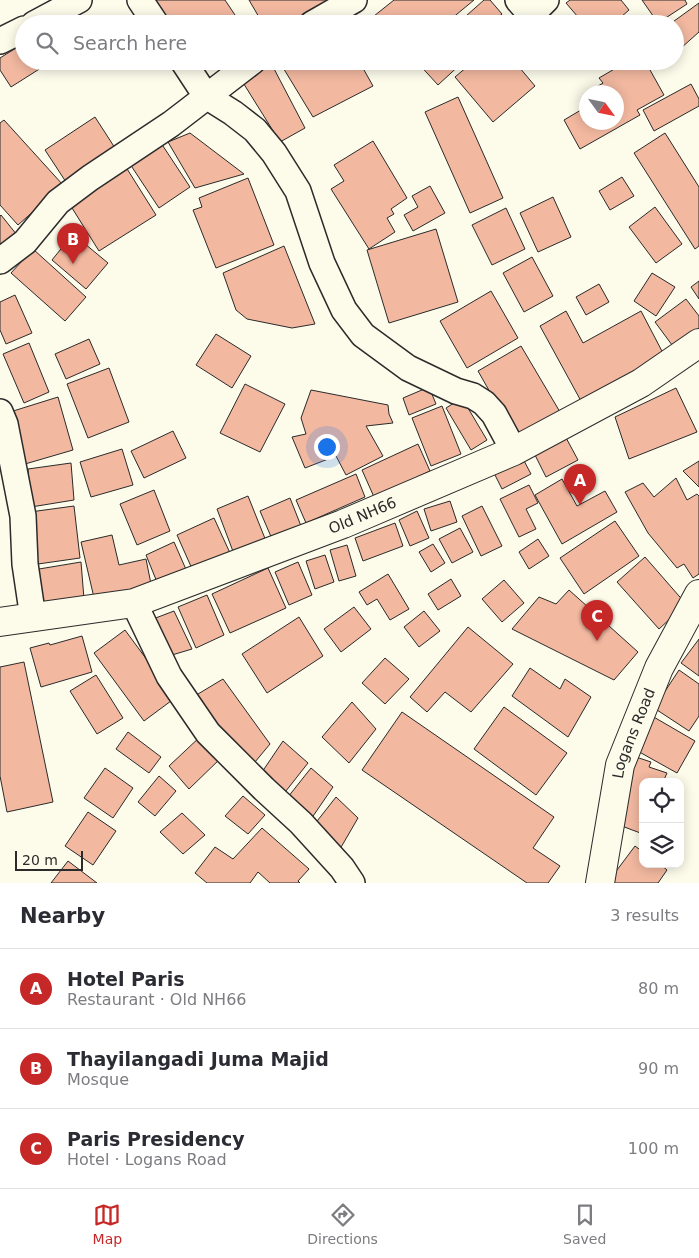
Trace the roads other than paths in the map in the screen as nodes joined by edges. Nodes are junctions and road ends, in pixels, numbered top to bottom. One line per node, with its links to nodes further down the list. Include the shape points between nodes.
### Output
1 (79, 0): 6 (street)
2 (140, 0): 7 (street)
3 (354, 0): 8 (street)
4 (518, 0): 5 (street, via 531,15)
5 (546, 0)
6 (51, 15)
7 (150, 15)
8 (328, 15)
9 (15, 34): 10 (street)
10 (0, 42)
11 (188, 70): 13 (street)
12 (241, 70): 13 (street)
13 (206, 96): 14 (street, via 58,202 25,242); 17 (street, via 255,130 274,153 298,191 322,263 344,310 363,335 408,368 484,403 494,414)
14 (0, 261)
15 (699, 343): 17 (main road, Old NH66, via 641,383)
16 (2, 421): 20 (street, via 23,516 25,564)
17 (514, 451): 19 (main road, Old NH66, via 343,524)
18 (699, 594): 23 (main road, Logans Road, via 659,668 620,765)
19 (134, 603): 20 (main road, Old NH66); 22 (street, via 169,676 208,733 300,823)
20 (33, 618): 21 (main road, Old NH66)
21 (0, 622)
22 (352, 883)
23 (600, 883)

